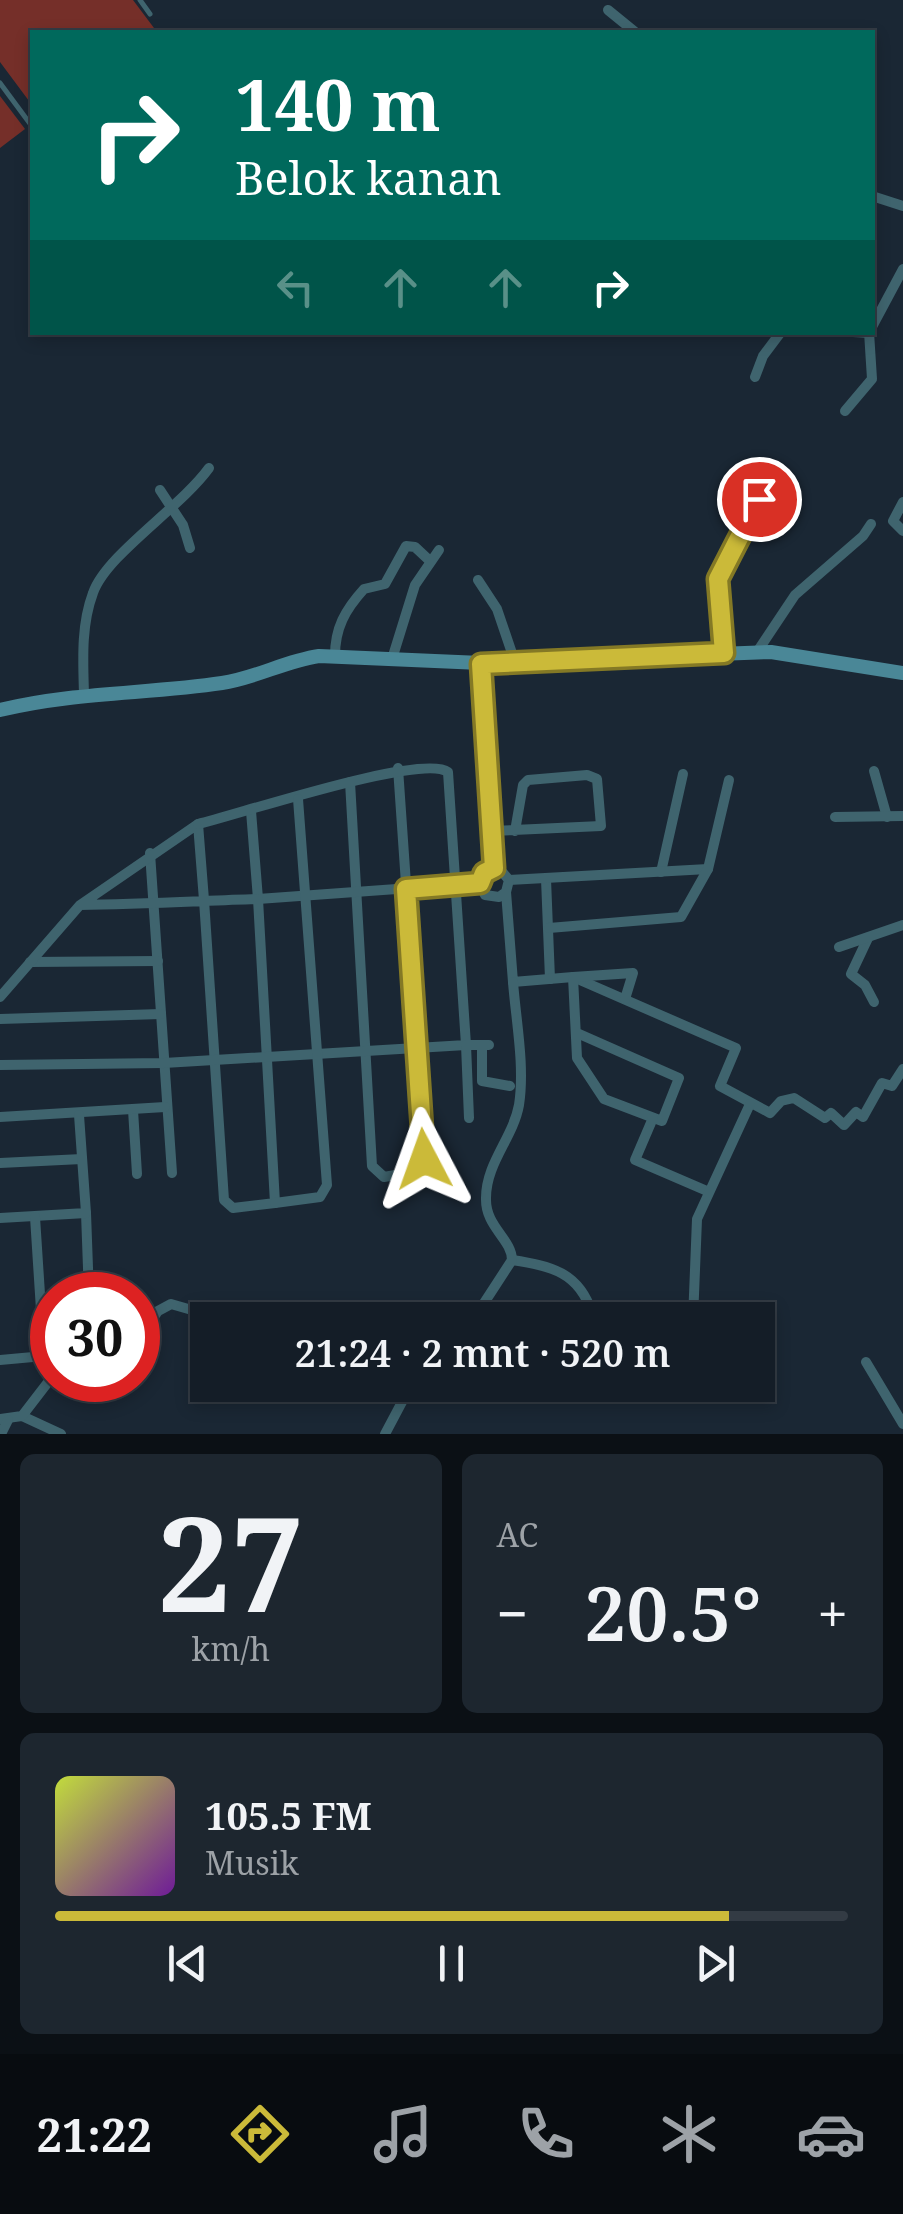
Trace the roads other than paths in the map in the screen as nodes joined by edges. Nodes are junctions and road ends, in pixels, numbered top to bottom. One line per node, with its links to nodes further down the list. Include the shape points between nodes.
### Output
1 (140, 0): 3 (lane)
2 (608, 10): 4 (street)
3 (150, 14)
4 (633, 30)
5 (0, 83): 6 (lane)
6 (30, 124)
7 (875, 197): 8 (street)
8 (903, 206)
9 (903, 268): 10 (street)
10 (875, 321)
11 (780, 335): 13 (street)
12 (870, 335): 14 (street, via 872,379)
13 (756, 377)
14 (845, 412)
15 (209, 468): 19 (street)
16 (770, 477): 27 (street, via 718,579)
17 (160, 490): 19 (street)
18 (903, 502): 21 (street, via 893,521)
19 (174, 508): 22 (street); 33 (street, via 116,558 93,593 84,636)
20 (870, 524): 26 (street, via 795,596)
21 (903, 531)
22 (190, 548)
23 (439, 550): 24 (street)
24 (430, 561): 28 (street, via 406,546 385,584 364,588 336,630); 29 (street, via 415,584)
25 (478, 580): 30 (street, via 497,609)
26 (757, 652): 27 (main road); 32 (main road)
27 (724, 653): 30 (main road)
28 (335, 656): 29 (main road); 33 (main road, via 293,660 229,682)
29 (392, 659): 31 (main road)
30 (515, 662): 31 (main road)
31 (481, 664): 46 (street)
32 (903, 673)
33 (84, 694): 34 (main road)
34 (0, 710)
35 (398, 768): 39 (street); 55 (street, via 433,765 448,772); 56 (street)
36 (874, 771): 44 (street)
37 (684, 774): 51 (street)
38 (729, 780): 50 (street)
39 (350, 782): 40 (street); 57 (street)
40 (298, 799): 41 (street); 59 (street)
41 (251, 812): 45 (street); 60 (street)
42 (903, 816): 44 (street)
43 (834, 817): 44 (street)
44 (887, 817)
45 (198, 824): 48 (street); 61 (street)
46 (493, 831): 47 (street); 49 (street)
47 (515, 831): 47 (street, via 528,780 597,779 601,826)
48 (150, 853): 62 (street); 63 (street)
49 (494, 868): 53 (street); 54 (street)
50 (708, 870): 51 (street); 65 (street, via 676,920)
51 (661, 872): 52 (street)
52 (546, 879): 53 (street); 65 (street)
53 (509, 880): 58 (street)
54 (480, 883): 55 (street); 58 (street, via 490,897)
55 (457, 884): 56 (street); 79 (street)
56 (406, 889): 57 (street); 80 (street)
57 (357, 892): 59 (street); 81 (street)
58 (506, 892): 72 (street)
59 (306, 897): 60 (street); 82 (street)
60 (258, 898): 61 (street); 83 (street)
61 (204, 900): 62 (street); 84 (street)
62 (154, 904): 63 (street); 68 (street)
63 (80, 905): 69 (street)
64 (903, 925): 66 (street)
65 (549, 928): 71 (street)
66 (868, 938): 67 (street); 75 (street, via 851,974)
67 (839, 946)
68 (158, 960): 69 (street); 76 (street)
69 (30, 962): 73 (street)
70 (574, 977): 71 (street); 74 (street); 74 (street, via 633,973); 78 (street)
71 (550, 978): 72 (street)
72 (513, 982): 105 (street, via 518,1108 488,1175 486,1201 487,1216)
73 (0, 998)
74 (624, 999): 89 (street, via 736,1048 720,1086)
75 (874, 1002)
76 (161, 1014): 77 (street); 85 (street)
77 (0, 1019)
78 (578, 1032): 95 (street, via 577,1058 604,1098); 95 (street, via 680,1078 662,1121)
79 (466, 1045): 80 (street); 88 (street, via 486,1045 482,1082); 94 (street)
80 (416, 1048): 81 (street); 81 (street, via 424,1159 418,1171 384,1177 372,1166)
81 (366, 1052): 82 (street)
82 (315, 1055): 83 (street); 101 (street, via 326,1192)
83 (265, 1056): 84 (street); 101 (street)
84 (216, 1058): 85 (street); 101 (street, via 226,1205)
85 (164, 1062): 86 (street); 90 (street)
86 (0, 1066)
87 (903, 1069): 89 (street, via 892,1086 882,1082 863,1117 856,1112 844,1124 794,1098 770,1113)
88 (510, 1086)
89 (750, 1104): 100 (street)
90 (166, 1107): 91 (street); 98 (street)
91 (133, 1110): 92 (street); 99 (street)
92 (79, 1115): 93 (street); 96 (street)
93 (0, 1117)
94 (469, 1118)
95 (653, 1118): 100 (street, via 635,1160)
96 (82, 1159): 97 (street); 102 (street)
97 (0, 1163)
98 (172, 1173)
99 (137, 1174)
100 (707, 1191): 109 (street, via 695,1235)
101 (276, 1204)
102 (86, 1213): 103 (street); 106 (street)
103 (35, 1217): 104 (street); 112 (street, via 44,1356)
104 (0, 1218)
105 (512, 1260): 107 (street); 108 (street, via 573,1278)
106 (88, 1272)
107 (485, 1302)
108 (586, 1302)
109 (693, 1302)
110 (160, 1310): 111 (street, via 171,1304)
111 (190, 1310)
112 (0, 1360)
113 (866, 1362): 118 (street)
114 (33, 1402): 116 (street)
115 (401, 1402): 121 (street)
116 (22, 1416): 117 (street); 120 (street)
117 (4, 1419): 119 (street)
118 (903, 1424)
119 (1, 1434)
120 (61, 1434)
121 (385, 1434)

